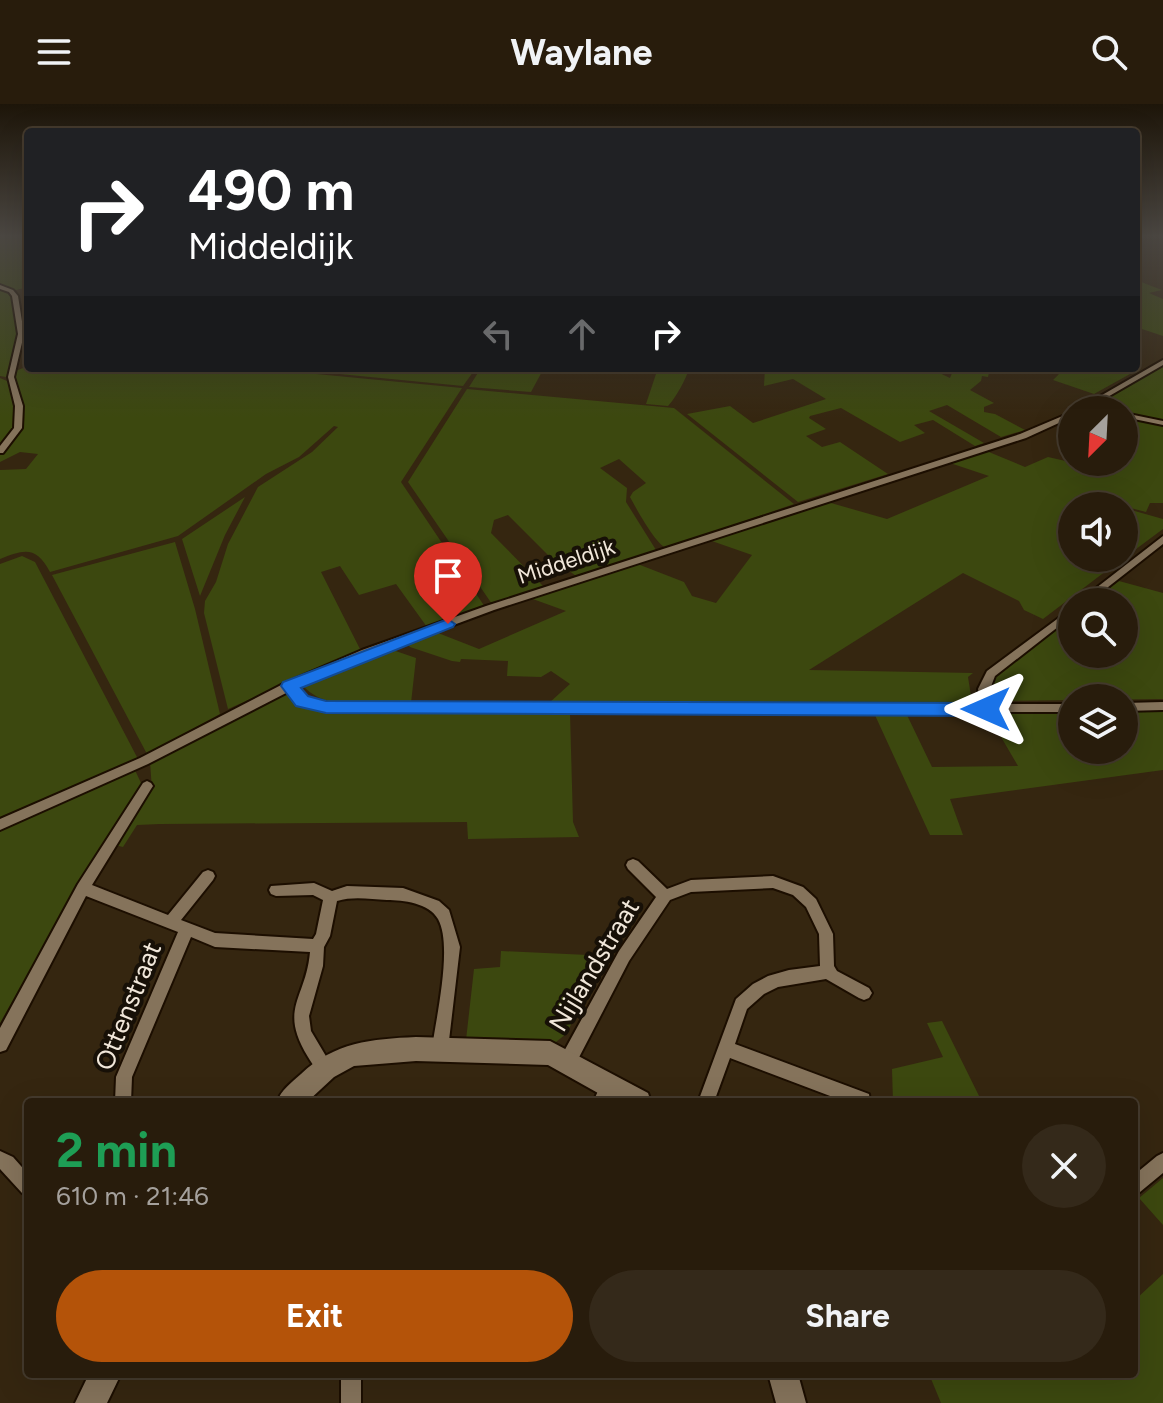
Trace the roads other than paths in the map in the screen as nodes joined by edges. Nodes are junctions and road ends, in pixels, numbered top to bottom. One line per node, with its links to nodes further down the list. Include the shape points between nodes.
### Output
1 (14, 297): 4 (street, via 21,334)
2 (1163, 362): 5 (street)
3 (0, 377): 4 (street)
4 (11, 377): 9 (street, via 18,428)
5 (1104, 396)
6 (1138, 418): 8 (street)
7 (1058, 420): 13 (street, Middeldijk, via 490,608)
8 (1163, 423)
9 (0, 451)
10 (1163, 539): 11 (street)
11 (1101, 588)
12 (1058, 622): 17 (street, via 991,674 984,689)
13 (289, 686): 17 (street, via 302,701 326,707); 19 (street, Middeldijk, via 144,761)
14 (1163, 706): 15 (street)
15 (1138, 707)
16 (1058, 708): 17 (street)
17 (986, 709)
18 (147, 786): 22 (street)
19 (0, 825)
20 (633, 865): 24 (street, Nijlandstraat)
21 (208, 876): 26 (street)
22 (83, 888): 26 (street); 31 (street)
23 (276, 890): 25 (street, via 314,889)
24 (665, 896): 29 (street, Nijlandstraat, via 691,886 747,881 773,882 798,891 811,903 826,934); 34 (street, Nijlandstraat, via 624,956)
25 (331, 897): 28 (street); 32 (street, via 392,892 425,900 444,915 453,947)
26 (170, 923): 27 (street)
27 (187, 929): 28 (street, via 215,940); 37 (street, Ottenstraat, via 130,1061)
28 (317, 946): 35 (street, via 319,959 301,1018)
29 (827, 968): 30 (street); 33 (street, via 823,973 784,977 751,993 741,1004)
30 (864, 993)
31 (0, 1044)
32 (440, 1049): 34 (street, via 539,1050); 35 (street, via 369,1051)
33 (727, 1049): 39 (street); 40 (street)
34 (568, 1061): 36 (street)
35 (325, 1068): 38 (street)
36 (605, 1093)
37 (122, 1098)
38 (293, 1098)
39 (708, 1098)
40 (858, 1098)
41 (0, 1160): 43 (street)
42 (1163, 1162): 44 (street)
43 (24, 1182)
44 (1138, 1183)
45 (104, 1378): 48 (street)
46 (351, 1378): 49 (street)
47 (784, 1378): 50 (street)
48 (90, 1403)
49 (351, 1403)
50 (791, 1403)

